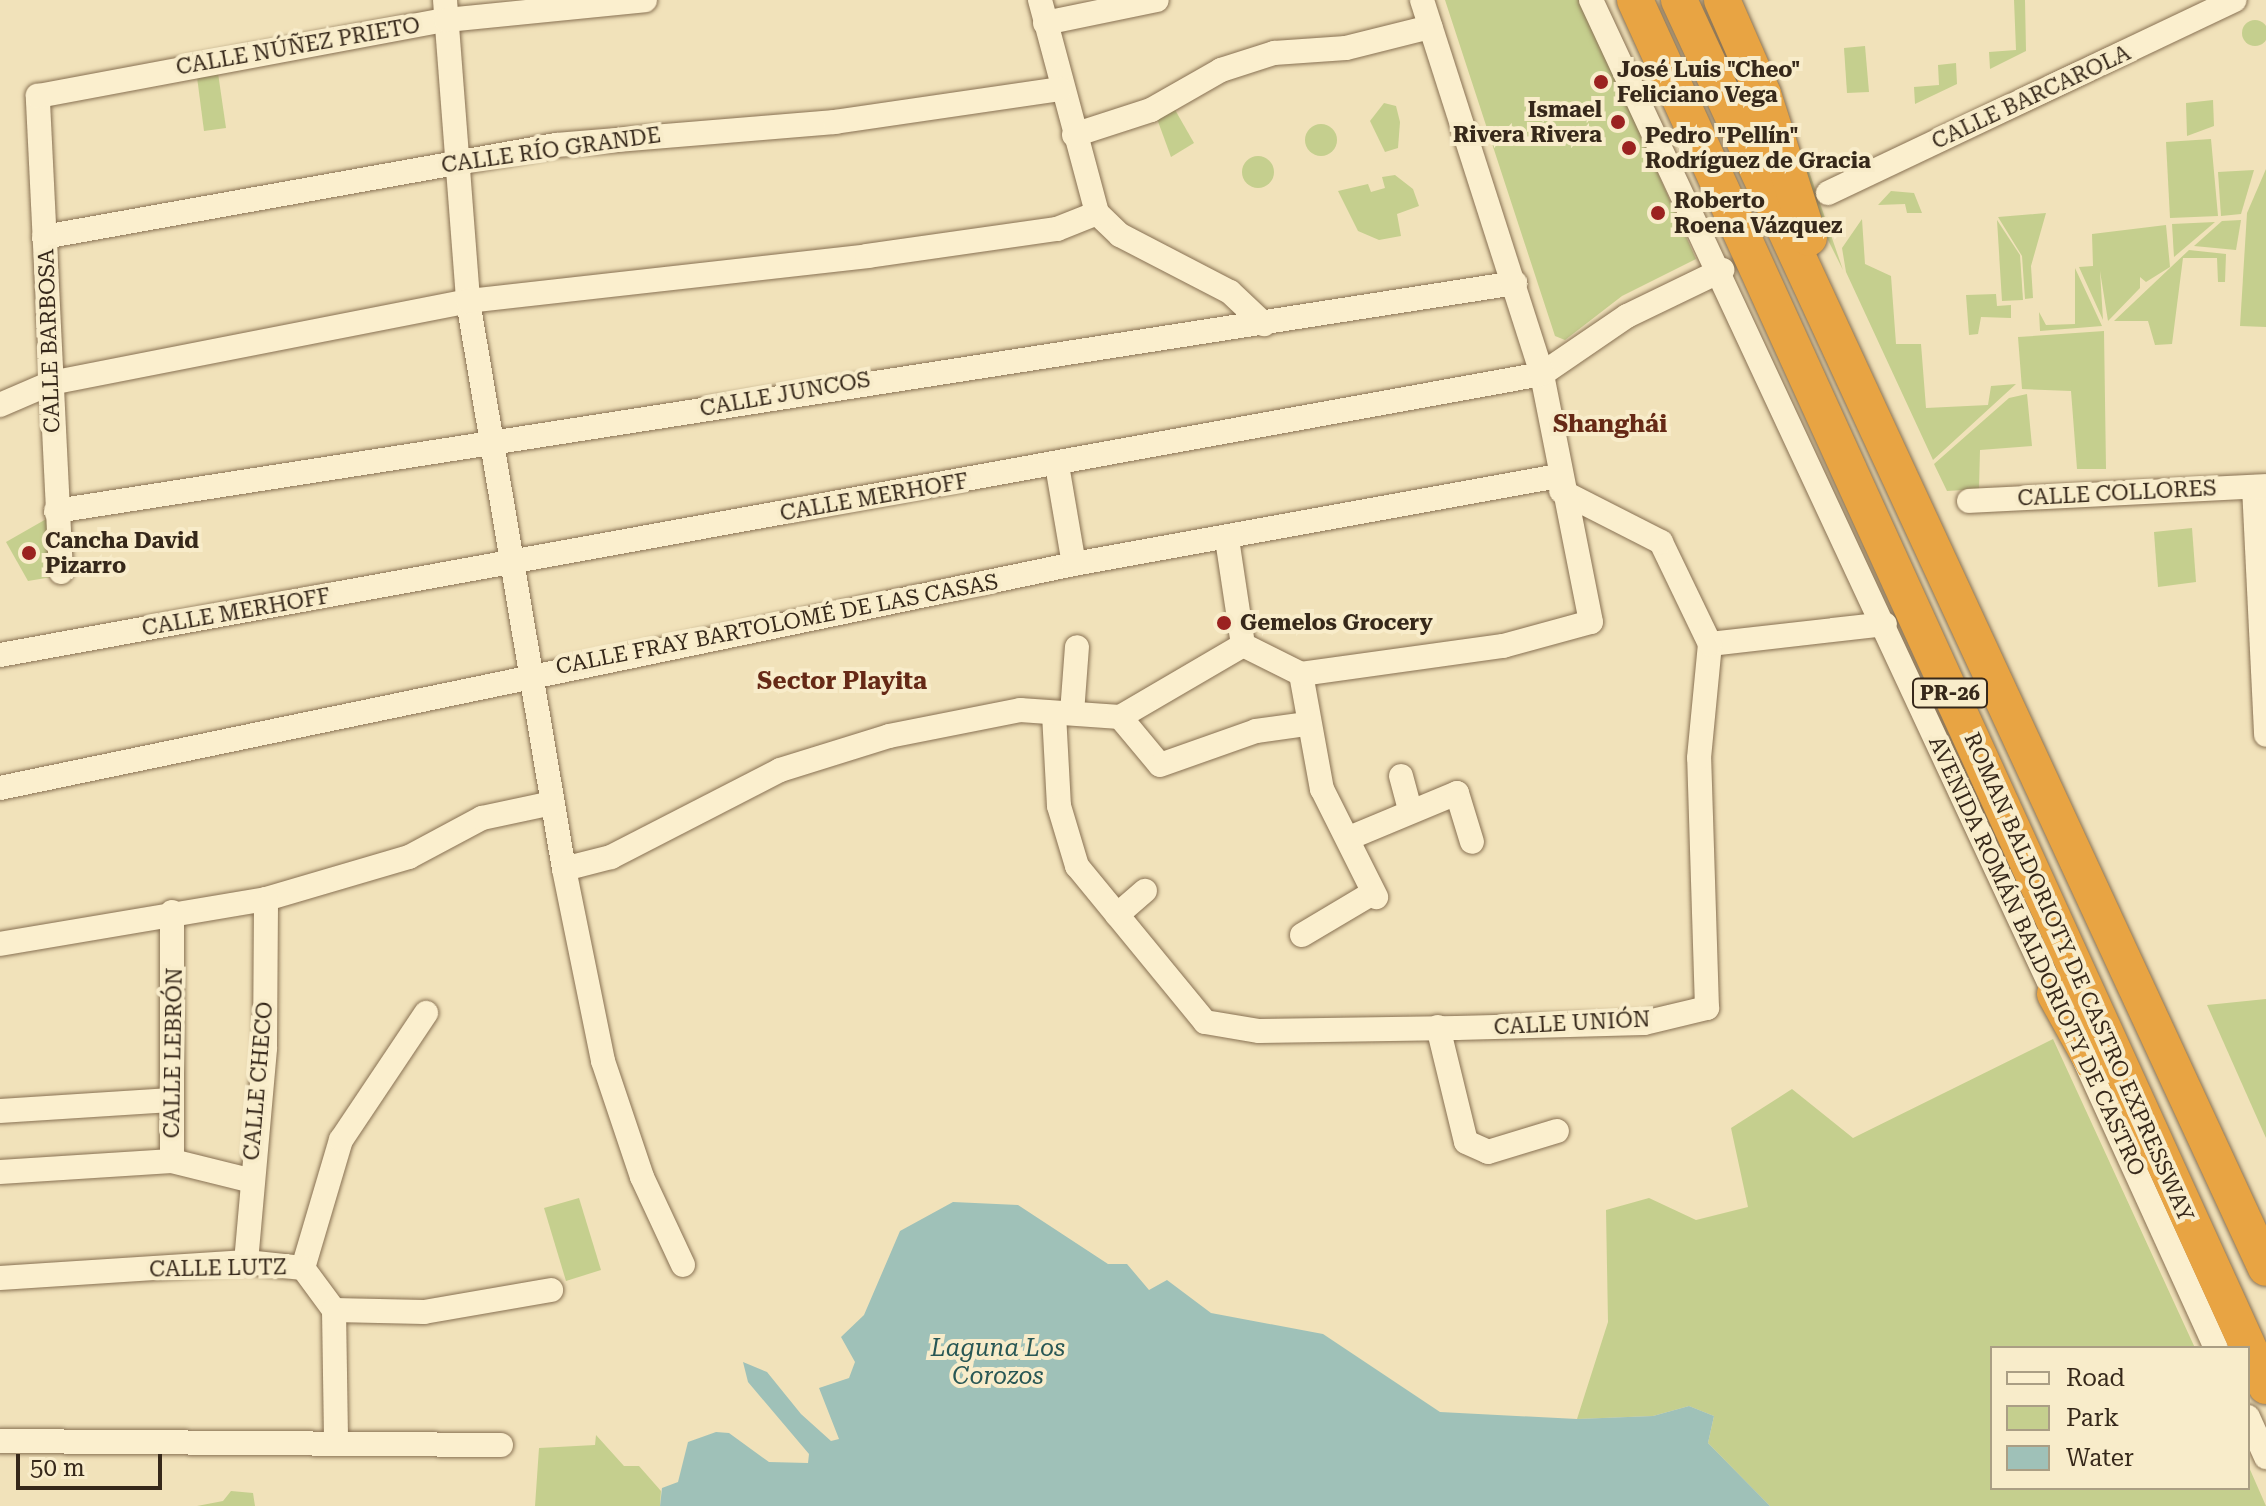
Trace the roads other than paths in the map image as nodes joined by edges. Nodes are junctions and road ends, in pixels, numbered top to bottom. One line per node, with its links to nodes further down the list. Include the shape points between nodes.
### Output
1 (645, 0): 9 (street, CALLE NÚÑEZ PRIETO)
2 (1157, 0): 10 (street)
3 (1422, 0): 11 (street)
4 (1591, 0): 19 (street, AVENIDA ROMÁN BALDORIOTY DE CASTRO)
5 (1635, 0): 78 (highway, ROMAN BALDORIOTY DE CASTRO EXPRESSWAY / PR-26)
6 (1679, 0): 23 (highway, ROMAN BALDORIOTY DE CASTRO EXPRESSWAY / PR-26)
7 (1722, 0): 23 (highway, via 1777,131)
8 (2234, 0): 16 (street, CALLE BARCAROLA)
9 (445, 10): 13 (street, CALLE NÚÑEZ PRIETO); 15 (street)
10 (1042, 12): 12 (street)
11 (1430, 27): 14 (street, via 1346,48 1274,53 1221,70 1151,110); 20 (street)
12 (1060, 89): 14 (street); 15 (street, CALLE RÍO GRANDE, via 835,122 624,136)
13 (43, 101): 18 (street, CALLE BARBOSA)
14 (1074, 135): 17 (street)
15 (454, 163): 18 (street, CALLE RÍO GRANDE); 21 (street)
16 (1828, 193)
17 (1097, 213): 21 (street, via 1057,229 867,256); 22 (street, via 1120,235 1230,292)
18 (44, 237): 25 (street, CALLE BARBOSA)
19 (1722, 270): 24 (street, CALLE MERHOFF, via 1627,316); 37 (street, AVENIDA ROMÁN BALDORIOTY DE CASTRO)
20 (1515, 283): 22 (street, CALLE JUNCOS); 24 (street)
21 (468, 301): 25 (street); 27 (street)
22 (1264, 324): 27 (street, CALLE JUNCOS)
23 (1843, 355): 73 (highway, ROMAN BALDORIOTY DE CASTRO EXPRESSWAY / PR-26)
24 (1542, 374): 28 (street, CALLE MERHOFF); 29 (street)
25 (51, 383): 26 (street); 32 (street, CALLE BARBOSA)
26 (0, 405)
27 (493, 444): 32 (street, CALLE JUNCOS); 34 (street)
28 (1057, 465): 34 (street, CALLE MERHOFF); 35 (street)
29 (1560, 484): 33 (street, CALLE FRAY BARTOLOMÉ DE LAS CASAS); 38 (street, via 1661,542); 43 (street, via 1593,610 1582,628)
30 (2260, 486): 31 (street, CALLE COLLORES); 47 (street)
31 (1969, 501)
32 (56, 511): 36 (street, CALLE BARBOSA)
33 (1227, 539): 35 (street, CALLE FRAY BARTOLOMÉ DE LAS CASAS); 39 (street)
34 (516, 560): 41 (street, CALLE MERHOFF); 42 (street)
35 (1074, 564): 42 (street, CALLE FRAY BARTOLOMÉ DE LAS CASAS)
36 (61, 572)
37 (1885, 624): 38 (street); 61 (street, AVENIDA ROMÁN BALDORIOTY DE CASTRO)
38 (1710, 644): 63 (street, CALLE UNIÓN, via 1699,758 1707,1008 1644,1023)
39 (1243, 645): 43 (street); 45 (street)
40 (1077, 647): 44 (street, CALLE UNIÓN)
41 (0, 655)
42 (534, 673): 49 (street, CALLE FRAY BARTOLOMÉ DE LAS CASAS); 50 (street)
43 (1301, 674): 46 (street)
44 (1063, 713): 45 (street); 54 (street, via 1020,710 825,754 611,857); 58 (street, CALLE UNIÓN, via 1059,806 1073,851)
45 (1120, 717): 46 (street, via 1160,765 1256,731)
46 (1306, 724): 52 (street, via 1322,789)
47 (2266, 735)
48 (1401, 776): 51 (street)
49 (0, 788)
50 (552, 803): 54 (street); 56 (street, via 482,818 409,857)
51 (1410, 809): 52 (street); 53 (street, via 1457,793)
52 (1349, 838): 59 (street, via 1374,895)
53 (1472, 842)
54 (564, 869): 71 (street, via 607,1073)
55 (1145, 891): 58 (street)
56 (266, 899): 57 (street); 69 (street, CALLE CHECO, via 265,1048)
57 (172, 912): 60 (street); 64 (street, CALLE LEBRÓN)
58 (1117, 915): 63 (street, CALLE UNIÓN, via 1205,1022 1228,1030)
59 (1302, 935)
60 (0, 944)
61 (2055, 994): 77 (street, AVENIDA ROMÁN BALDORIOTY DE CASTRO); 79 (highway)
62 (426, 1013): 72 (street, via 341,1140)
63 (1438, 1027): 66 (street, via 1466,1142 1488,1152)
64 (171, 1100): 65 (street); 67 (street, CALLE LEBRÓN)
65 (0, 1111)
66 (1557, 1131)
67 (172, 1161): 68 (street); 69 (street, CALLE LEBRÓN)
68 (0, 1172)
69 (249, 1180): 70 (street, CALLE CHECO)
70 (246, 1262): 72 (street, CALLE LUTZ); 74 (street, CALLE LUTZ)
71 (683, 1265)
72 (303, 1268): 76 (street, CALLE LUTZ)
73 (2266, 1268)
74 (0, 1278)
75 (551, 1290): 76 (street, via 424,1312)
76 (334, 1310): 83 (street)
77 (2215, 1346)
78 (2247, 1346)
79 (2247, 1346)
80 (2250, 1352): 81 (highway, ROMAN BALDORIOTY DE CASTRO EXPRESSWAY / PR-26)
81 (2266, 1386)
82 (2250, 1421): 86 (street)
83 (336, 1439): 84 (street); 85 (street)
84 (0, 1441)
85 (501, 1445)
86 (2266, 1457)

